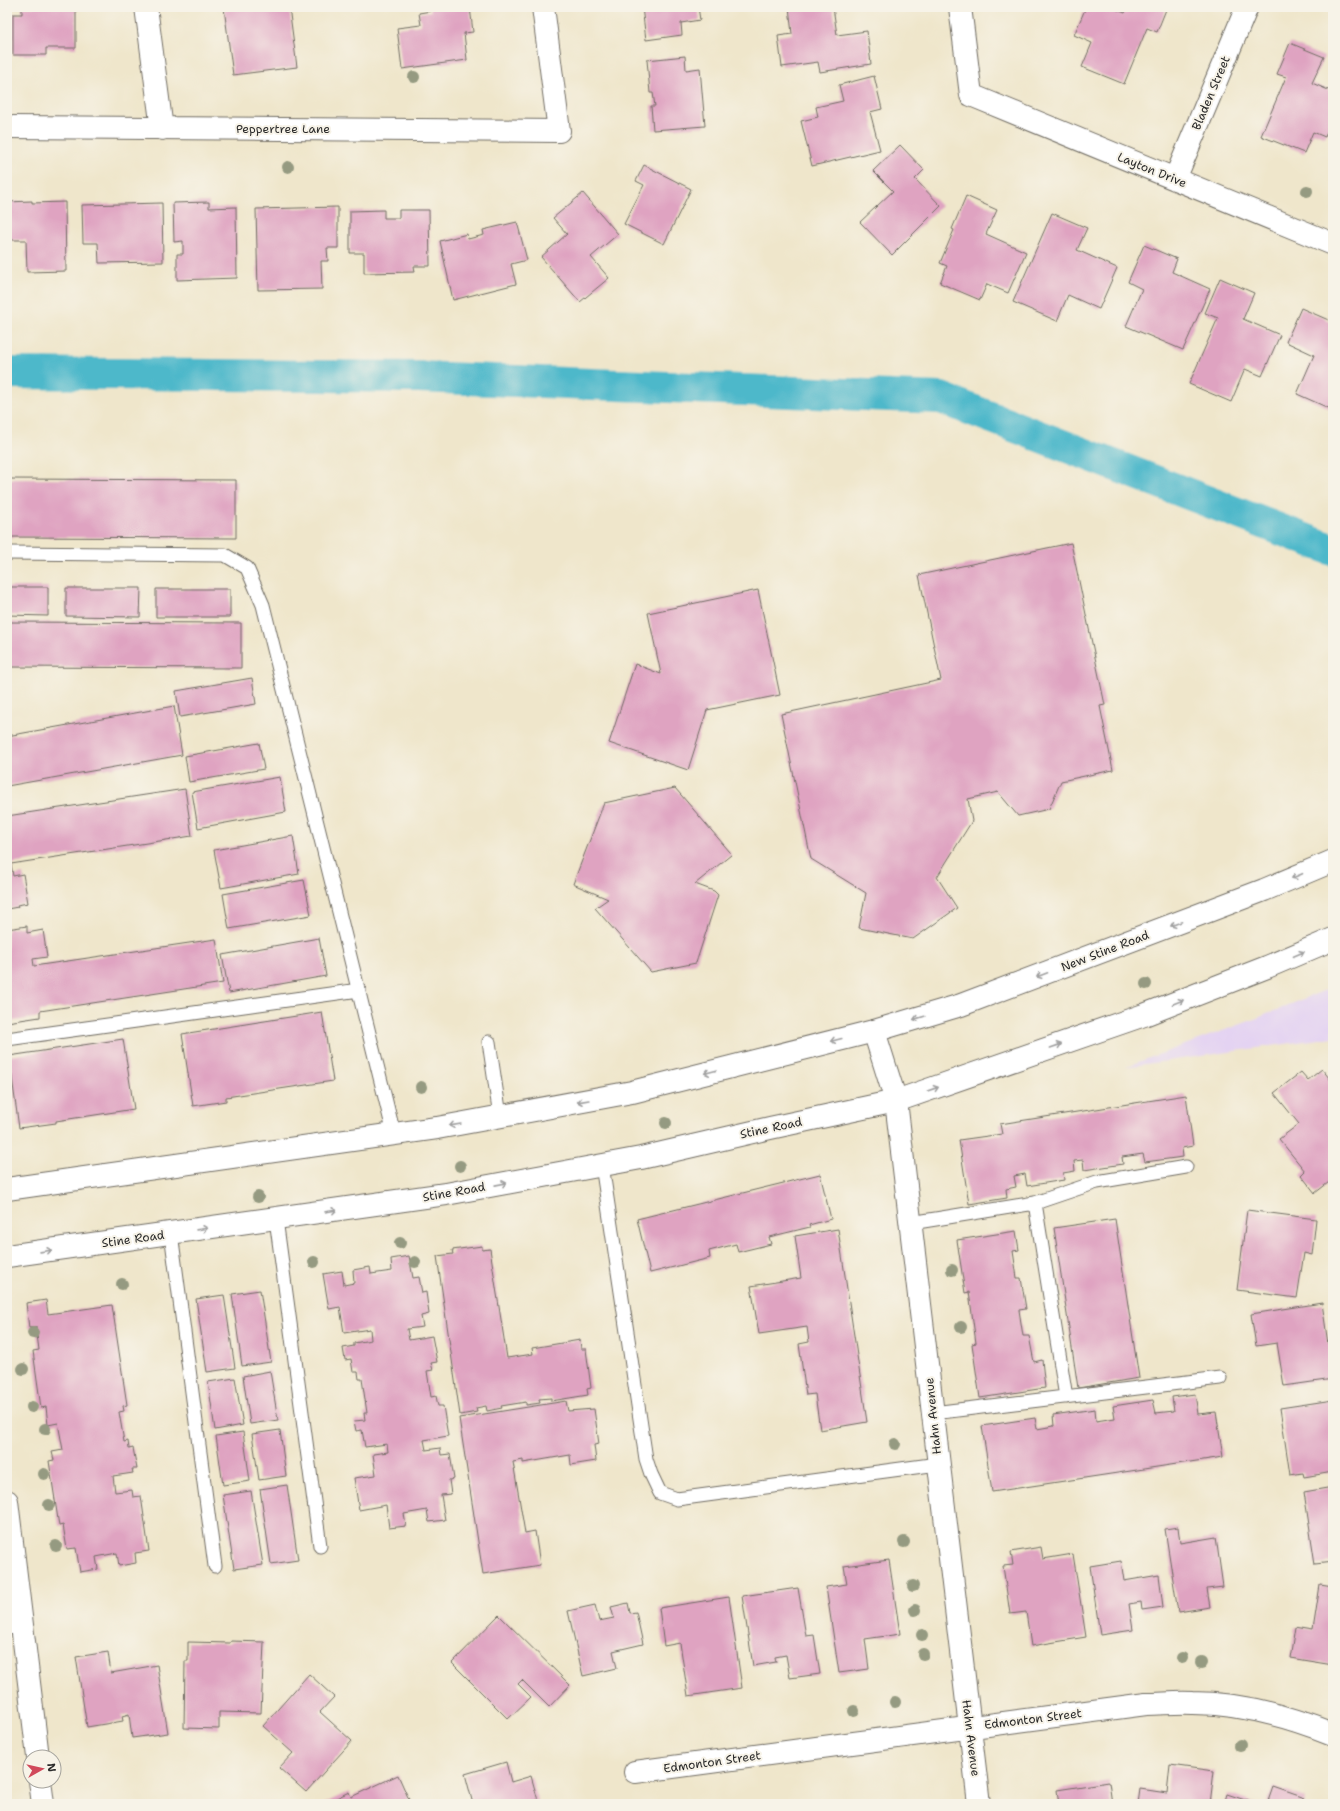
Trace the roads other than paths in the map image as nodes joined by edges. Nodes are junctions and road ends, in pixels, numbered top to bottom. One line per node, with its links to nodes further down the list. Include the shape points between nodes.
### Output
1 (146, 7): 6 (street)
2 (543, 7): 6 (street, Peppertree Lane, via 559,131)
3 (960, 7): 7 (street, Layton Drive, via 972,95)
4 (1247, 7): 7 (street, Bladen Street)
5 (7, 127): 6 (street, Peppertree Lane)
6 (162, 129)
7 (1175, 179): 8 (street, Layton Drive)
8 (1333, 244)
9 (7, 553): 12 (lane, via 225,555 247,568 263,605)
10 (1333, 861): 13 (street, New Stine Road, one-way to 13, via 1264,890 961,1005)
11 (1333, 939): 16 (street, one-way to 11, via 1144,1015)
12 (358, 990): 14 (lane); 18 (lane)
13 (874, 1031): 16 (street, Hahn Avenue); 17 (street, one-way to 17, via 632,1092)
14 (7, 1039)
15 (490, 1042): 17 (lane)
16 (896, 1101): 19 (street, Stine Road); 24 (street, Hahn Avenue)
17 (500, 1116): 18 (street, one-way to 18)
18 (394, 1134): 21 (street)
19 (602, 1165): 23 (street, Stine Road, one-way to 19, via 446,1194); 30 (lane, via 646,1459 660,1493 677,1499)
20 (1186, 1167): 22 (lane, via 1097,1182)
21 (7, 1189)
22 (1035, 1203): 24 (lane); 28 (lane)
23 (276, 1218): 25 (street, Stine Road, one-way to 23); 32 (lane)
24 (910, 1223): 29 (street, Hahn Avenue)
25 (171, 1233): 26 (street, Stine Road, one-way to 25); 33 (lane)
26 (7, 1256)
27 (1220, 1378): 28 (lane)
28 (1066, 1397): 29 (lane)
29 (933, 1413): 30 (street, Hahn Avenue)
30 (938, 1464): 35 (street, Hahn Avenue)
31 (7, 1501): 34 (street)
32 (320, 1546)
33 (215, 1566)
34 (14, 1627): 37 (street)
35 (969, 1727): 36 (street, Edmonton Street, via 1146,1704 1193,1703 1246,1708 1298,1720); 38 (street, Edmonton Street); 41 (street, Hahn Avenue)
36 (1333, 1734)
37 (37, 1749)
38 (635, 1772)
39 (41, 1789): 40 (street)
40 (43, 1804)
41 (979, 1804)

